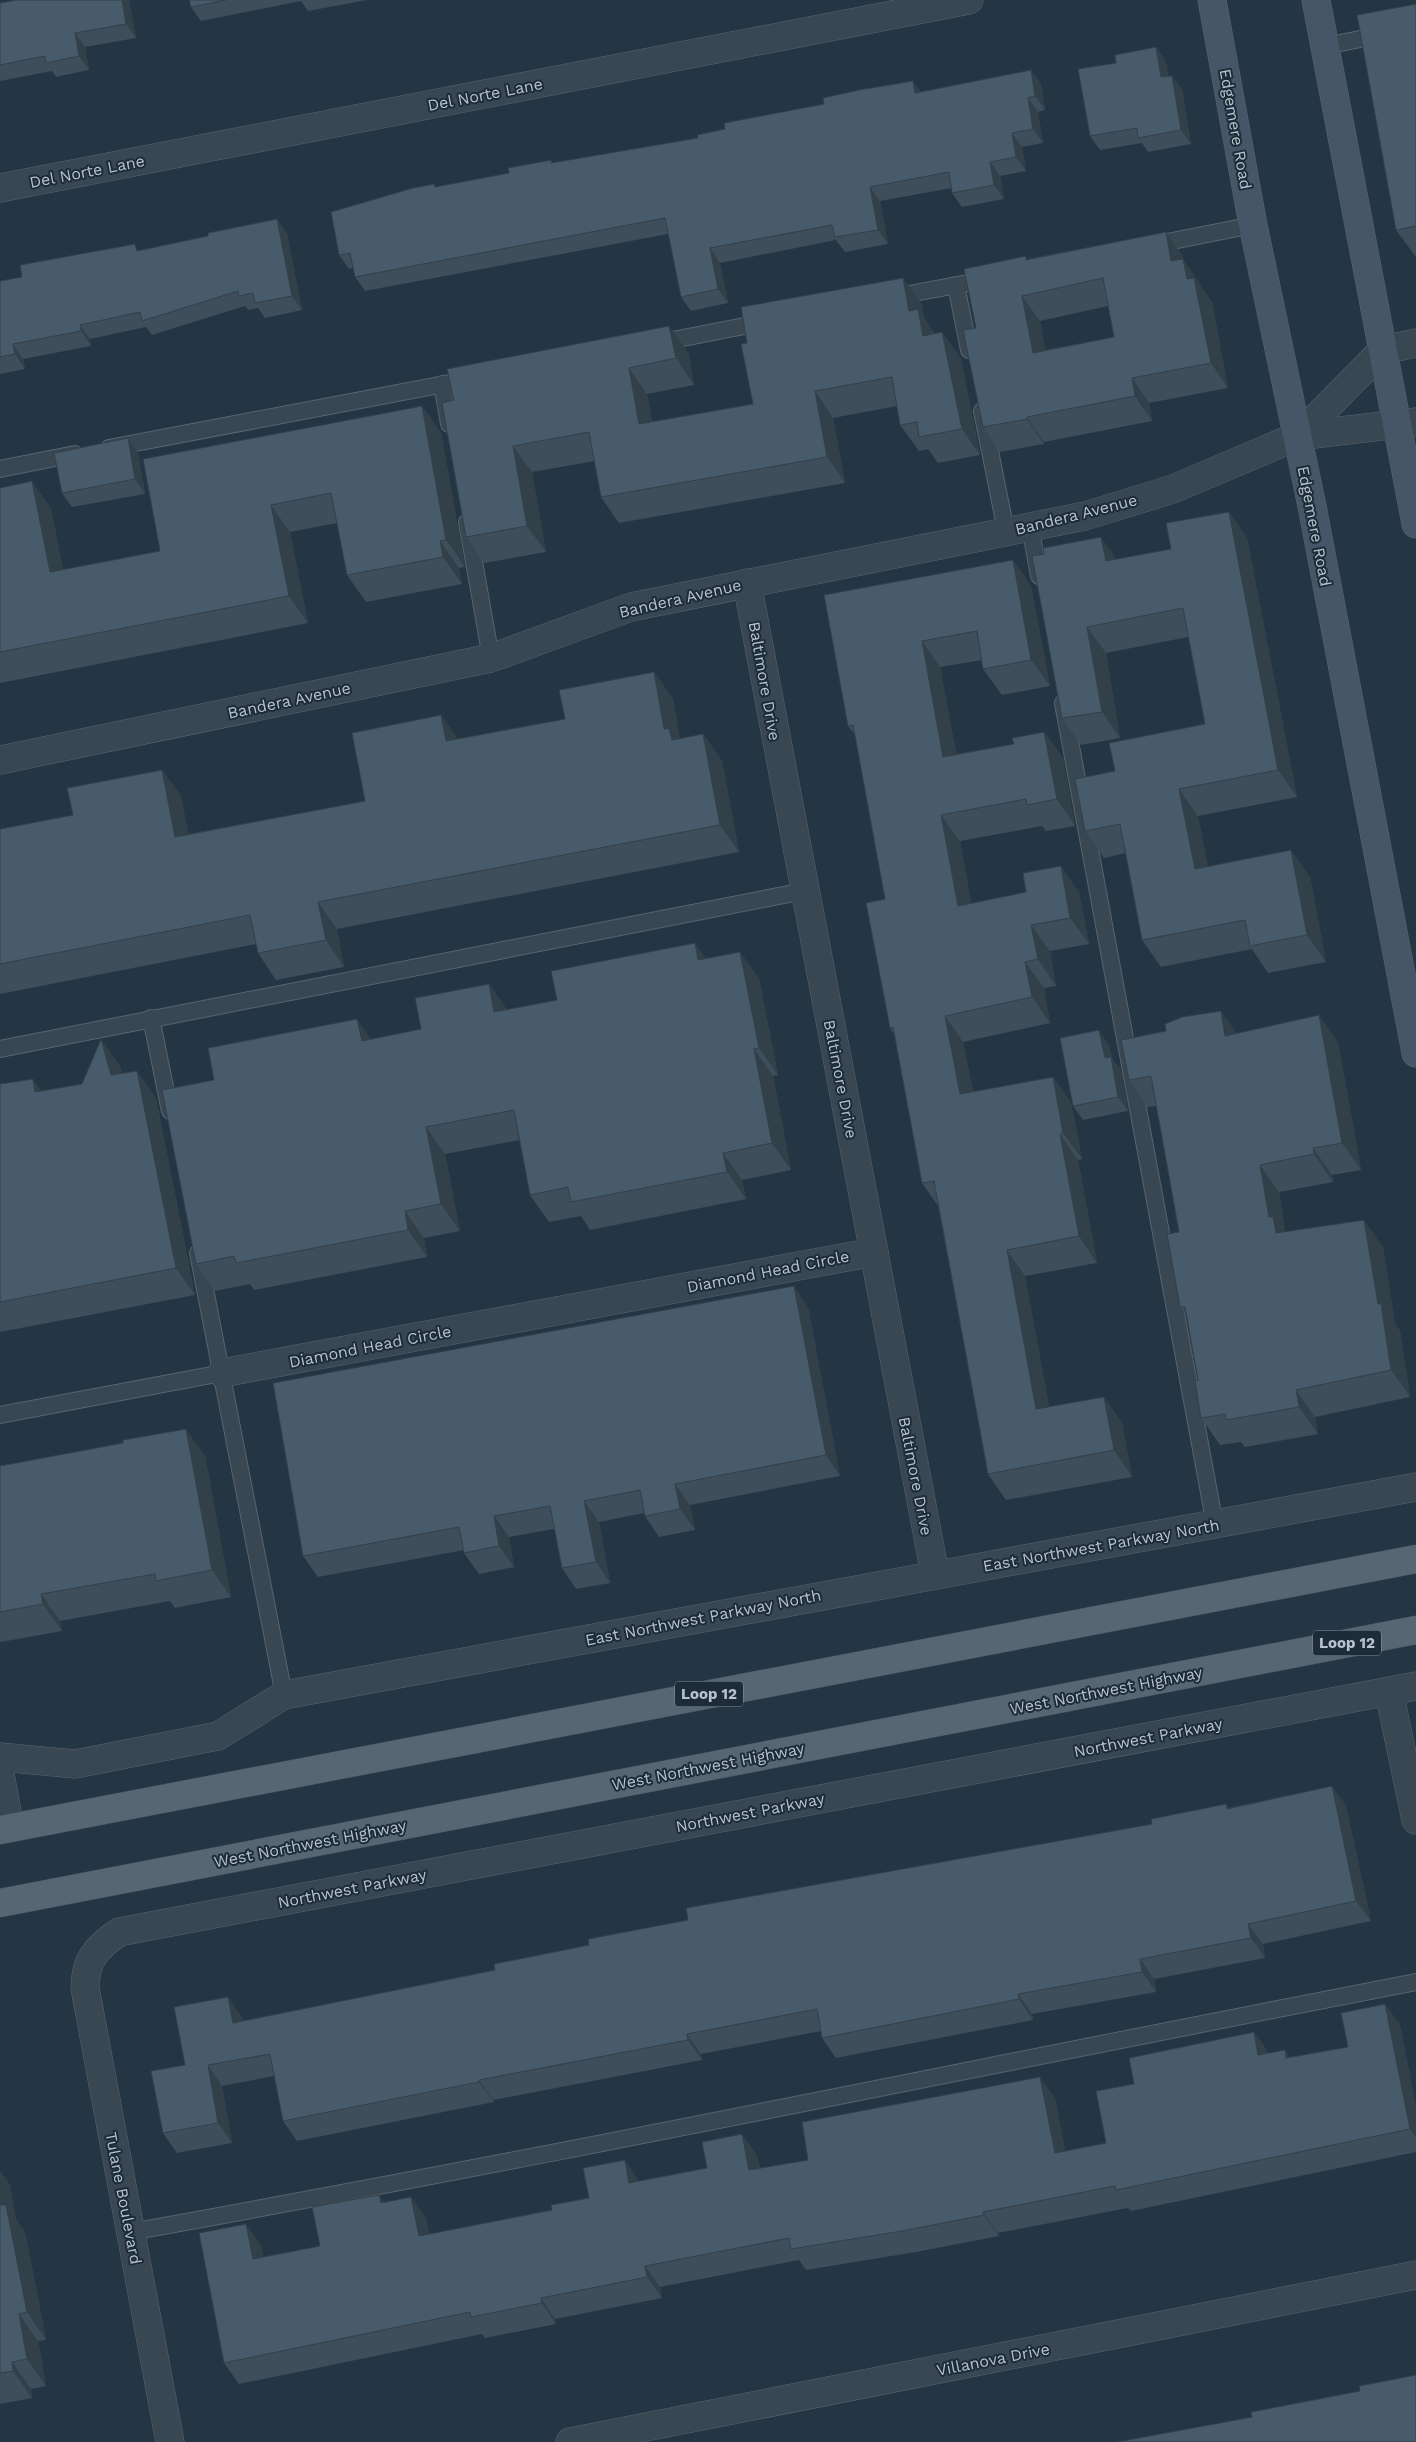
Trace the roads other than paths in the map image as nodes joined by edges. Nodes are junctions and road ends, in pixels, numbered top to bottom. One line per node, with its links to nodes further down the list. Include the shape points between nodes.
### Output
1 (969, 0): 6 (street, Del Norte Lane)
2 (1212, 0): 7 (street, Edgemere Road)
3 (1316, 0): 5 (street)
4 (1416, 28): 5 (lane)
5 (1325, 46): 15 (street)
6 (0, 188)
7 (1253, 225): 8 (lane); 21 (street, Edgemere Road)
8 (1138, 248)
9 (1004, 276): 10 (lane)
10 (956, 285): 11 (lane); 16 (lane)
11 (878, 300)
12 (781, 319): 14 (lane)
13 (1416, 343): 15 (street)
14 (646, 345)
15 (1383, 350): 20 (street); 21 (street, Bandera Avenue)
16 (973, 370)
17 (490, 375): 18 (lane)
18 (442, 384): 22 (lane); 23 (lane)
19 (979, 399): 26 (lane)
20 (1407, 424): 21 (street, Bandera Avenue); 25 (street)
21 (1298, 436): 26 (street, Bandera Avenue, via 1173,489 1085,516); 35 (street, Edgemere Road)
22 (452, 443)
23 (0, 468)
24 (465, 511): 29 (lane)
25 (1416, 524)
26 (1018, 529): 27 (street, Bandera Avenue); 28 (lane)
27 (747, 582): 29 (street, Bandera Avenue, via 631,607); 32 (street, Baltimore Drive)
28 (1042, 595)
29 (491, 658): 31 (street, Bandera Avenue)
30 (1060, 692): 42 (lane)
31 (0, 760)
32 (804, 891): 33 (lane); 38 (street, Baltimore Drive)
33 (151, 1018): 34 (lane); 36 (lane)
34 (0, 1049)
35 (1416, 1053)
36 (172, 1124)
37 (196, 1239): 39 (lane)
38 (874, 1252): 39 (street, Diamond Head Circle); 44 (street, Baltimore Drive)
39 (222, 1373): 40 (lane); 48 (lane)
40 (0, 1415)
41 (1416, 1487): 42 (street, East Northwest Parkway North)
42 (1215, 1525): 44 (street, East Northwest Parkway North)
43 (1416, 1559): 52 (main road, Loop 12)
44 (935, 1574): 48 (street, East Northwest Parkway North)
45 (1416, 1630): 53 (main road, West Northwest Highway / Loop 12)
46 (1416, 1686): 47 (street, Northwest Parkway)
47 (1389, 1692): 51 (street); 54 (street, Northwest Parkway, via 119,1932)
48 (284, 1695): 49 (street, East Northwest Parkway North, via 218,1736 74,1764)
49 (0, 1757)
50 (0, 1774): 52 (street)
51 (1416, 1820)
52 (3, 1830)
53 (0, 1902)
54 (92, 1954): 56 (street, Tulane Boulevard, via 85,1988)
55 (1416, 1982): 56 (lane, via 717,2122)
56 (130, 2232): 58 (street, Tulane Boulevard)
57 (1416, 2275): 59 (street, Villanova Drive)
58 (170, 2442)
59 (570, 2442)

